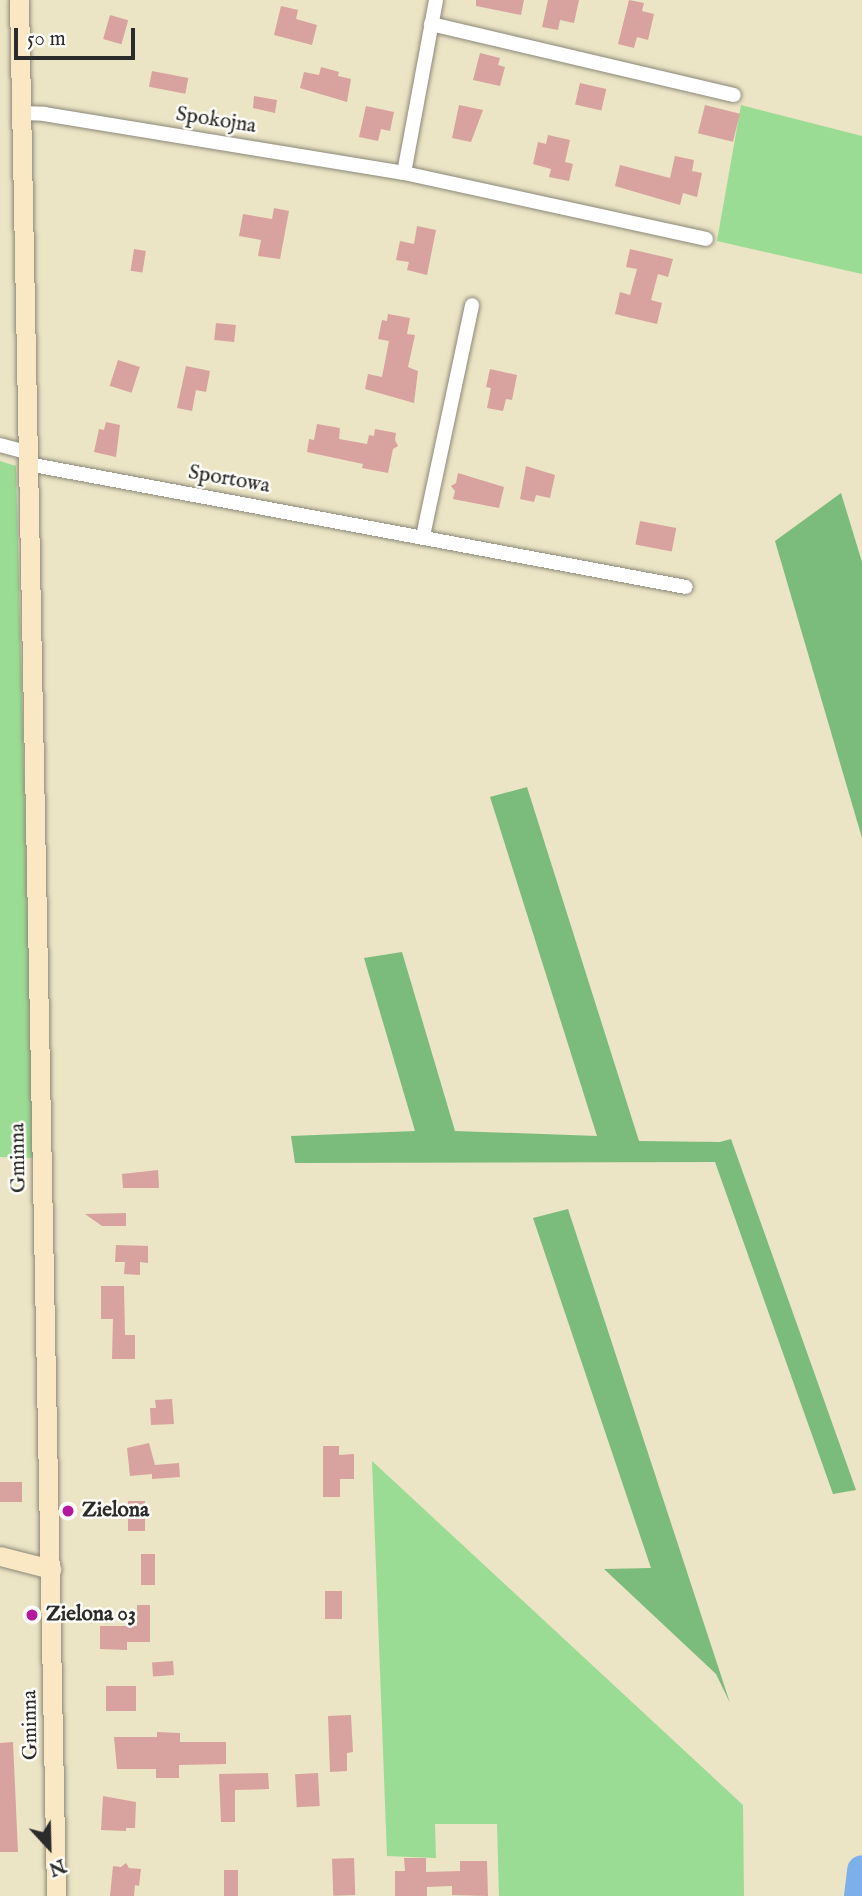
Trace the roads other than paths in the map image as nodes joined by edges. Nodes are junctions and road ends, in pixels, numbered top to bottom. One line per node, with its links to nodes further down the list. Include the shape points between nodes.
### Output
1 (19, 0): 5 (main road, Gminna)
2 (436, 0): 3 (street)
3 (432, 24): 4 (street); 6 (street)
4 (734, 95)
5 (21, 113): 6 (street, Spokojna); 10 (main road, Gminna)
6 (404, 173): 7 (street, Spokojna)
7 (706, 239)
8 (472, 305): 11 (street)
9 (0, 445): 10 (street, Sportowa)
10 (28, 458): 11 (street, Sportowa); 14 (main road, Gminna)
11 (423, 536): 12 (street, Sportowa)
12 (686, 587)
13 (0, 1556): 14 (main road)
14 (51, 1569): 15 (main road, Gminna)
15 (56, 1896)

